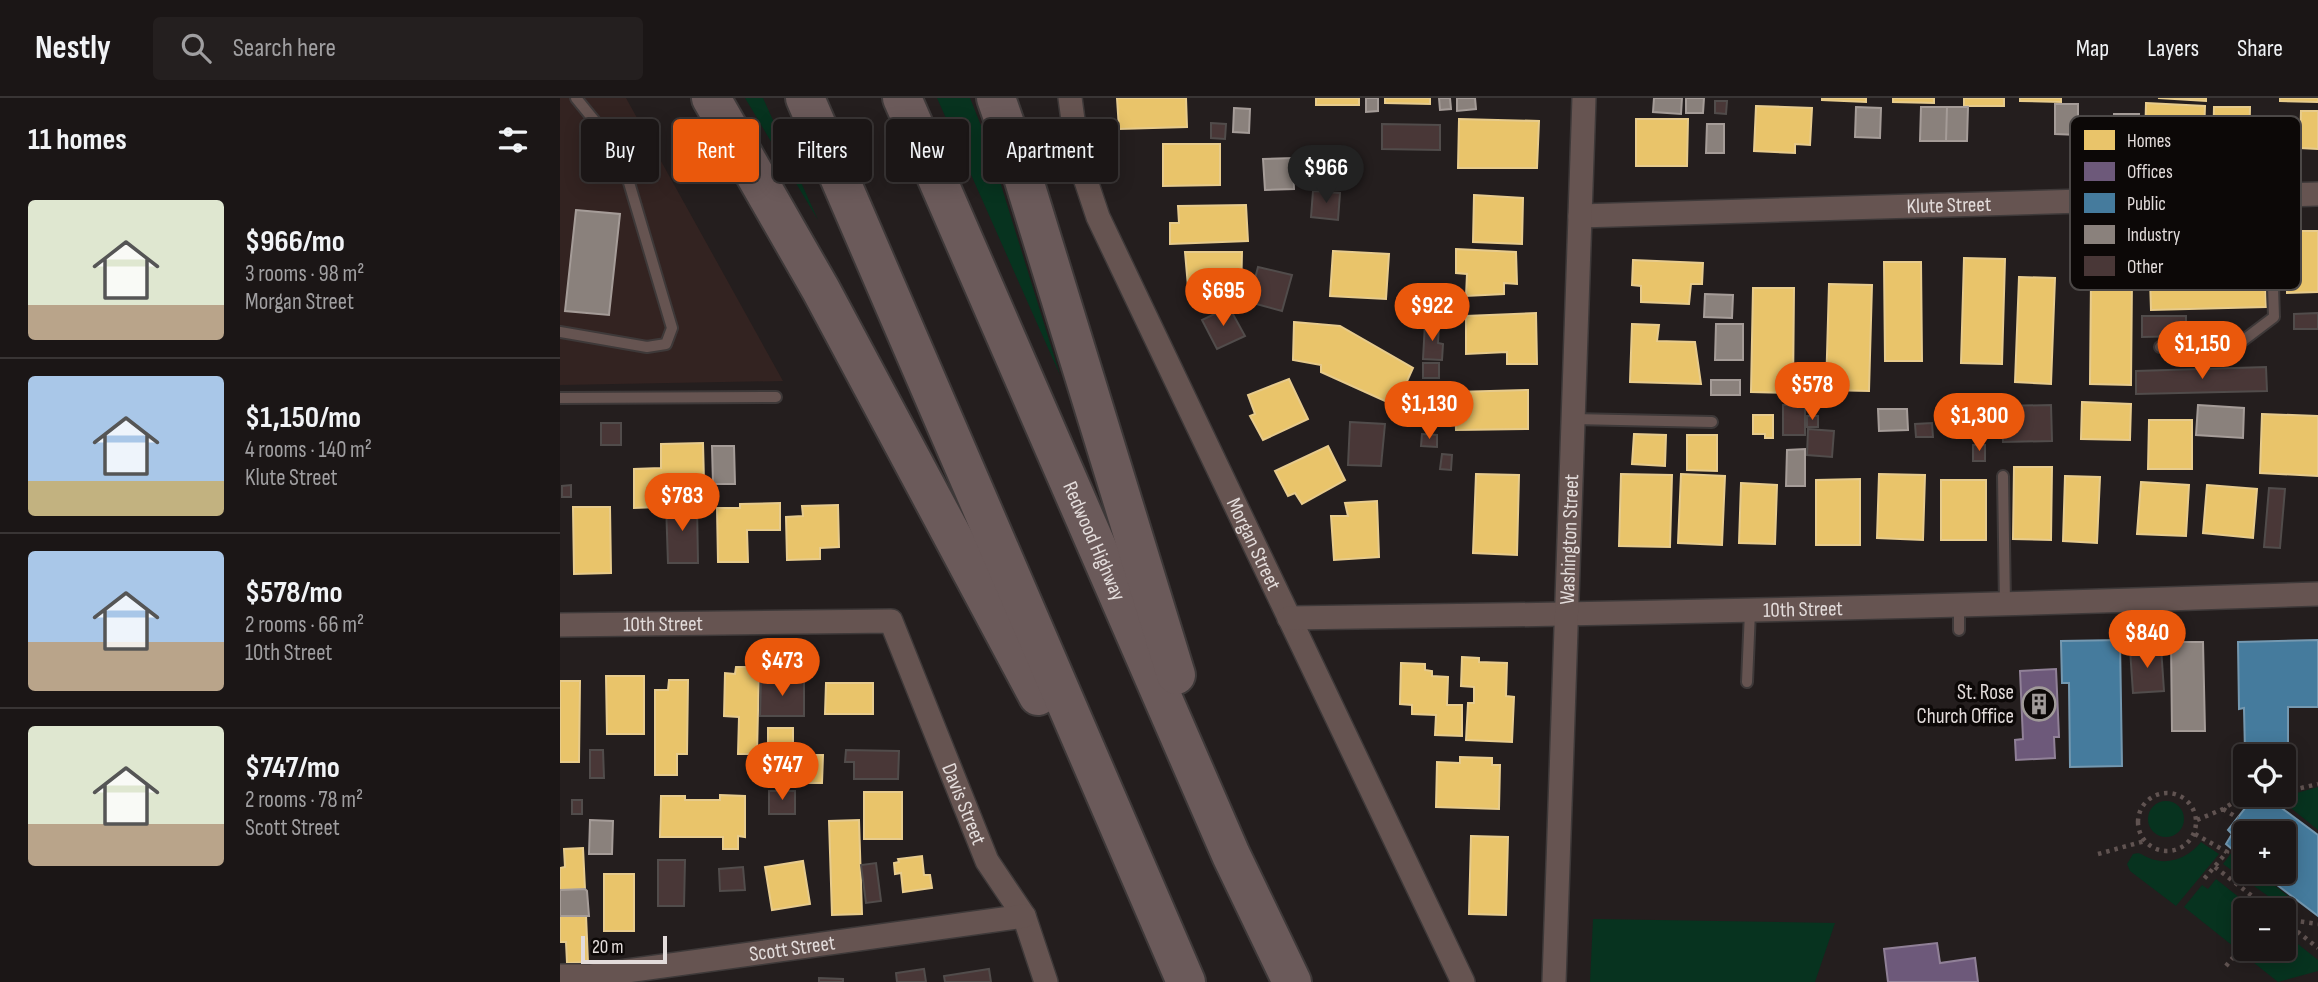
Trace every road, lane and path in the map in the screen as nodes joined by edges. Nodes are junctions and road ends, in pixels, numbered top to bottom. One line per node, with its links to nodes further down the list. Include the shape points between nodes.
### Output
1 (576, 98): 11 (lane, via 620,152 672,328 666,344 647,347)
2 (711, 98): 45 (highway, via 821,290)
3 (805, 98): 45 (highway)
4 (902, 98): 37 (highway, Redwood Highway)
5 (996, 98): 37 (highway)
6 (1070, 98): 23 (street, Morgan Street, via 1078,157 1098,217)
7 (1584, 98): 9 (street, Washington Street)
8 (2070, 200): 9 (street, Klute Street)
9 (1580, 216): 15 (street, Washington Street)
10 (2273, 290): 12 (lane, via 2274,317 2241,342)
11 (560, 331)
12 (2160, 347)
13 (776, 397): 14 (lane)
14 (560, 398)
15 (1573, 419): 16 (lane); 22 (street, Washington Street)
16 (1712, 422)
17 (2003, 476): 19 (lane)
18 (2318, 594): 19 (street, 10th Street)
19 (2005, 605): 20 (street, 10th Street)
20 (1959, 606): 21 (street, 10th Street); 26 (lane)
21 (1750, 611): 22 (street, 10th Street); 27 (lane)
22 (1567, 615): 23 (street, 10th Street); 54 (street, Washington Street)
23 (1289, 618): 53 (street, Morgan Street)
24 (891, 621): 25 (street, 10th Street); 41 (street, Davis Street, via 987,861)
25 (560, 625)
26 (1959, 630)
27 (1747, 682)
28 (2318, 784): 29 (path)
29 (2296, 789)
30 (2233, 803): 31 (path)
31 (2223, 809): 32 (path); 33 (path)
32 (2238, 818)
33 (2197, 820): 34 (path); 35 (path, via 2183,797 2156,794 2138,815)
34 (2194, 834): 35 (path, via 2176,850 2159,850); 38 (path, via 2227,852)
35 (2145, 841): 36 (path)
36 (2098, 854)
37 (1231, 855): 52 (highway, Redwood Highway)
38 (2215, 867): 39 (path); 40 (path)
39 (2204, 879)
40 (2255, 898)
41 (1024, 916): 49 (street, Scott Street, via 591,976); 50 (street, Davis Street)
42 (2296, 921): 43 (path)
43 (2318, 924)
44 (2296, 930): 46 (path)
45 (1164, 933): 51 (highway)
46 (2318, 948)
47 (2233, 958): 48 (path)
48 (2226, 966)
49 (560, 976)
50 (1046, 982)
51 (1186, 982)
52 (1292, 982)
53 (1463, 982)
54 (1554, 982)

